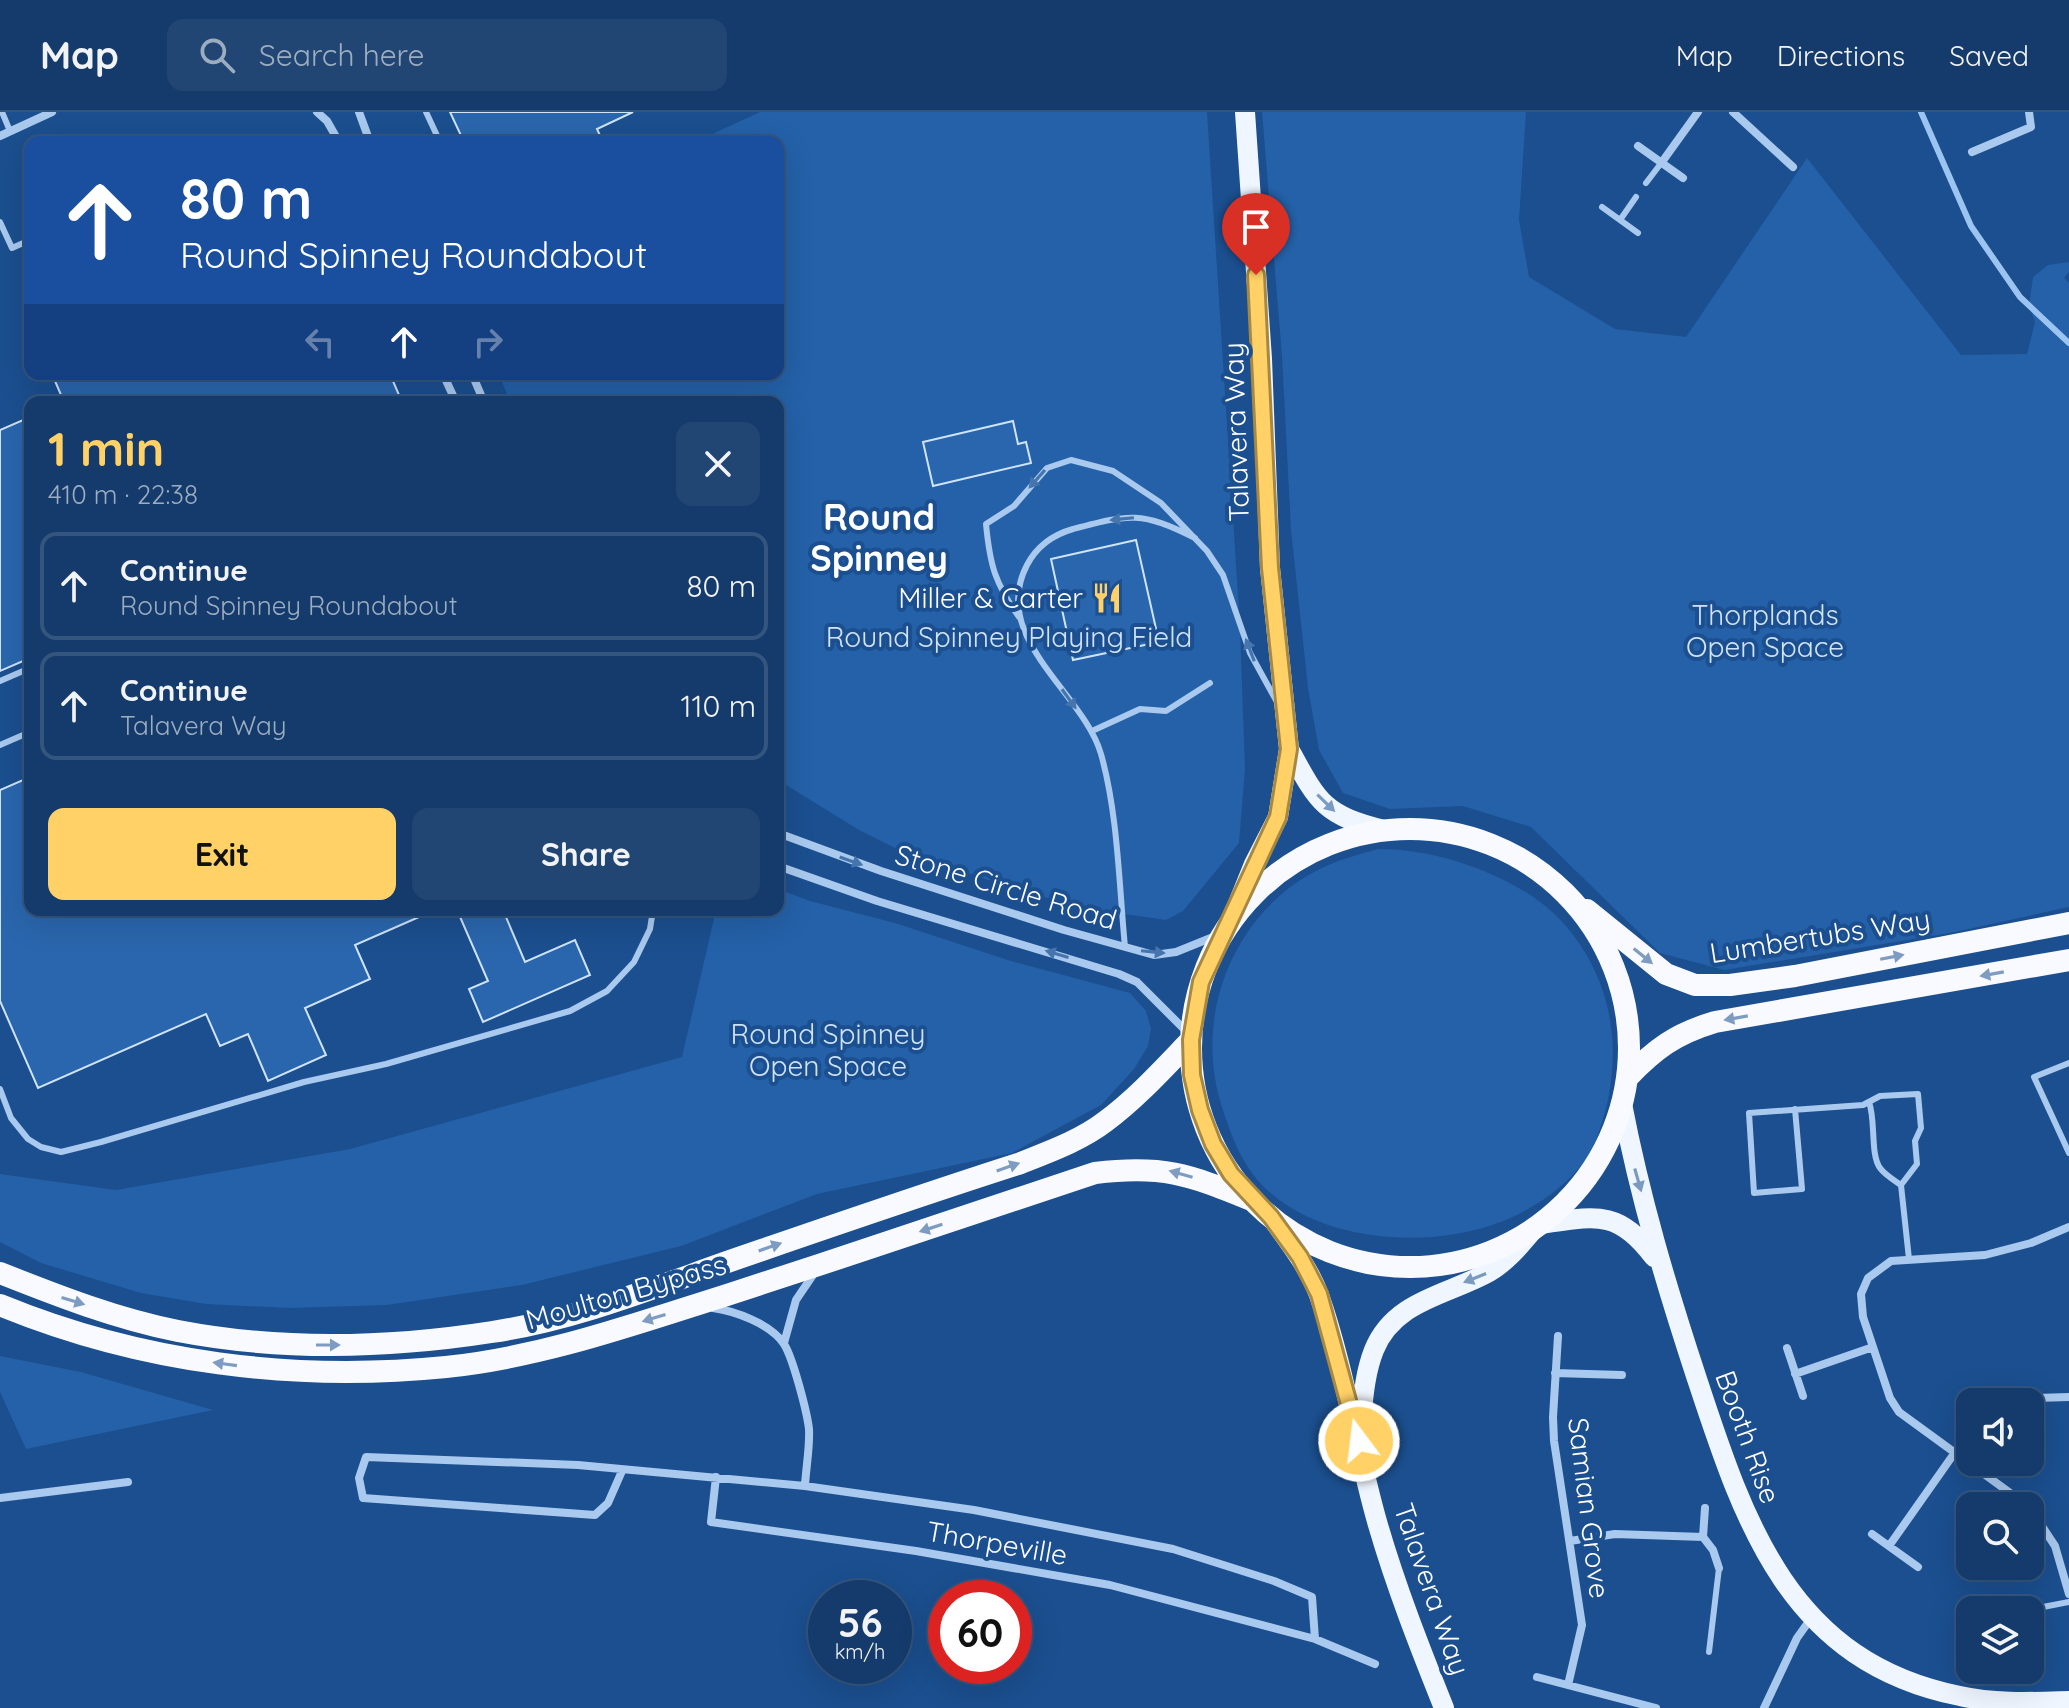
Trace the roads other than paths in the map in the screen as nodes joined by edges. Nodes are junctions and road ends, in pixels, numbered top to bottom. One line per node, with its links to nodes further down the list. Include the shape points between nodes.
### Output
1 (2, 112): 10 (lane)
2 (52, 112): 10 (street)
3 (317, 112): 12 (street)
4 (359, 112): 13 (street)
5 (426, 112): 14 (lane)
6 (1245, 112): 32 (main road, Talavera Way, via 1270,568)
7 (1698, 112): 17 (street)
8 (1733, 112): 18 (street)
9 (2029, 112): 16 (street, via 2031,127)
10 (10, 131): 11 (street)
11 (0, 136)
12 (336, 136)
13 (368, 136)
14 (437, 136)
15 (1638, 146): 17 (street)
16 (1972, 152)
17 (1662, 162): 19 (street); 20 (lane)
18 (1793, 167)
19 (1683, 178)
20 (1646, 183)
21 (1636, 197): 23 (lane)
22 (1602, 207): 23 (lane)
23 (1620, 220): 25 (lane)
24 (0, 222): 26 (lane, via 12,248)
25 (1638, 233)
26 (24, 243)
27 (1195, 538): 28 (lane, one-way to 28, via 1168,525 1123,516 1062,533 1046,541 1027,564 1021,578); 28 (lane, one-way to 28, via 1161,503 1113,471 1071,460 1047,468 1014,506 986,524 990,564); 32 (lane, one-way to 27, via 1250,653 1223,575)
28 (1020, 619): 33 (lane, one-way to 33, via 1037,655)
29 (24, 671): 30 (lane)
30 (0, 681)
31 (1210, 683): 33 (lane, via 1166,711 1140,709)
32 (1286, 719): 36 (main road, Talavera Way)
33 (1092, 731): 44 (lane, via 1108,779)
34 (24, 735): 35 (lane)
35 (0, 745)
36 (1289, 749): 37 (main road, Talavera Way, one-way to 37, via 1331,810 1349,822); 43 (main road, Talavera Way, via 1278,817)
37 (1384, 830): 40 (highway, via 1432,830 1479,840 1523,860); 43 (highway, via 1340,840 1298,859 1250,897)
38 (784, 835): 44 (street, Stone Circle Road, one-way to 44)
39 (784, 868): 46 (street, Stone Circle Road, one-way to 39, via 1137,982 1119,974)
40 (1561, 889): 42 (highway, Lumbertubs Way, one-way to 42, via 1666,974 1695,985 1795,976); 48 (highway, via 1609,957 1622,996)
41 (652, 916): 49 (lane, via 634,962 607,991 570,1011 101,1142 61,1152 41,1147 11,1118)
42 (2069, 923)
43 (1227, 927): 44 (street, Stone Circle Road, one-way to 43, via 1154,955 1176,952); 46 (highway, via 1201,982)
44 (1125, 947)
45 (2069, 960): 48 (highway, one-way to 48, via 1715,1022 1661,1045)
46 (1191, 1038): 56 (highway, via 1192,1075 1204,1121 1231,1174); 63 (highway, Moulton Bypass, one-way to 46, via 66,1300 177,1331 260,1342 396,1343 493,1332 610,1304 1066,1145 1105,1122)
47 (2069, 1063): 53 (lane, via 2034,1077)
48 (1627, 1078): 51 (highway)
49 (0, 1089)
50 (1869, 1102): 52 (lane); 55 (lane, via 1877,1163); 55 (lane, via 1880,1096 1918,1094 1917,1164)
51 (1622, 1104): 58 (highway, via 1592,1171); 61 (main road, Booth Rise, one-way to 61)
52 (1795, 1109): 52 (lane, via 1749,1113 1754,1193 1802,1189)
53 (2067, 1142): 54 (lane)
54 (2069, 1153)
55 (1901, 1185): 60 (lane)
56 (1254, 1201): 57 (highway); 62 (highway, Moulton Bypass, one-way to 62, via 1171,1171 1095,1173)
57 (1271, 1217): 58 (highway, via 1332,1253 1400,1267 1470,1259); 76 (main road, Talavera Way, via 1319,1294)
58 (1538, 1226): 61 (main road, Booth Rise, via 1584,1217 1606,1219 1639,1236); 76 (main road, Talavera Way, one-way to 76, via 1490,1271 1416,1303 1391,1324 1375,1347 1366,1377)
59 (2069, 1227): 60 (street, via 1985,1255)
60 (1909, 1259): 68 (street, via 1883,1265 1863,1286 1861,1305)
61 (1659, 1263): 96 (main road, Booth Rise, via 1750,1524 1779,1576)
62 (819, 1265): 65 (highway, Moulton Bypass); 67 (street, via 796,1300)
63 (0, 1273)
64 (0, 1305): 65 (highway, Moulton Bypass, one-way to 64, via 555,1348 448,1366 358,1372 270,1371 164,1356)
65 (694, 1305): 67 (street, via 757,1321)
66 (1558, 1336): 70 (street, Samian Grove)
67 (784, 1343): 82 (street, via 809,1429)
68 (1873, 1347): 71 (street); 78 (street, via 1899,1412)
69 (1787, 1348): 71 (street)
70 (1555, 1373): 72 (street); 89 (street, Samian Grove, via 1554,1441)
71 (1795, 1374): 73 (street)
72 (1622, 1375)
73 (1803, 1396)
74 (2069, 1397): 75 (street)
75 (2044, 1398)
76 (1359, 1441): 103 (main road, Talavera Way, via 1377,1523)
77 (1956, 1449): 78 (street)
78 (1954, 1452): 83 (street); 90 (street)
79 (622, 1471): 79 (street, Thorpeville, via 608,1503 595,1515 363,1498 359,1478 366,1457); 80 (street, Thorpeville)
80 (716, 1477): 82 (street, Thorpeville); 97 (street, Thorpeville, via 711,1522 1110,1585)
81 (128, 1482): 84 (street)
82 (805, 1486): 97 (street, Thorpeville, via 987,1512 1173,1549 1312,1597)
83 (2009, 1492)
84 (0, 1498)
85 (1705, 1508): 88 (street)
86 (2044, 1530): 93 (street, via 2055,1546)
87 (1872, 1534): 90 (street)
88 (1703, 1537): 89 (street, via 1615,1534); 92 (street)
89 (1570, 1541): 101 (street, Samian Grove, via 1582,1625)
90 (1889, 1546): 91 (street)
91 (1918, 1567)
92 (1719, 1568): 98 (lane)
93 (2069, 1594)
94 (2069, 1602): 95 (lane)
95 (2044, 1607)
96 (1812, 1617): 102 (main road, Booth Rise, via 1876,1667 1935,1690 1992,1700); 105 (street)
97 (1315, 1639): 99 (street, Thorpeville)
98 (1709, 1652)
99 (1375, 1664)
100 (1537, 1677): 101 (street)
101 (1568, 1685): 104 (street)
102 (2069, 1701)
103 (1444, 1708)
104 (1656, 1708)
105 (1764, 1708)

